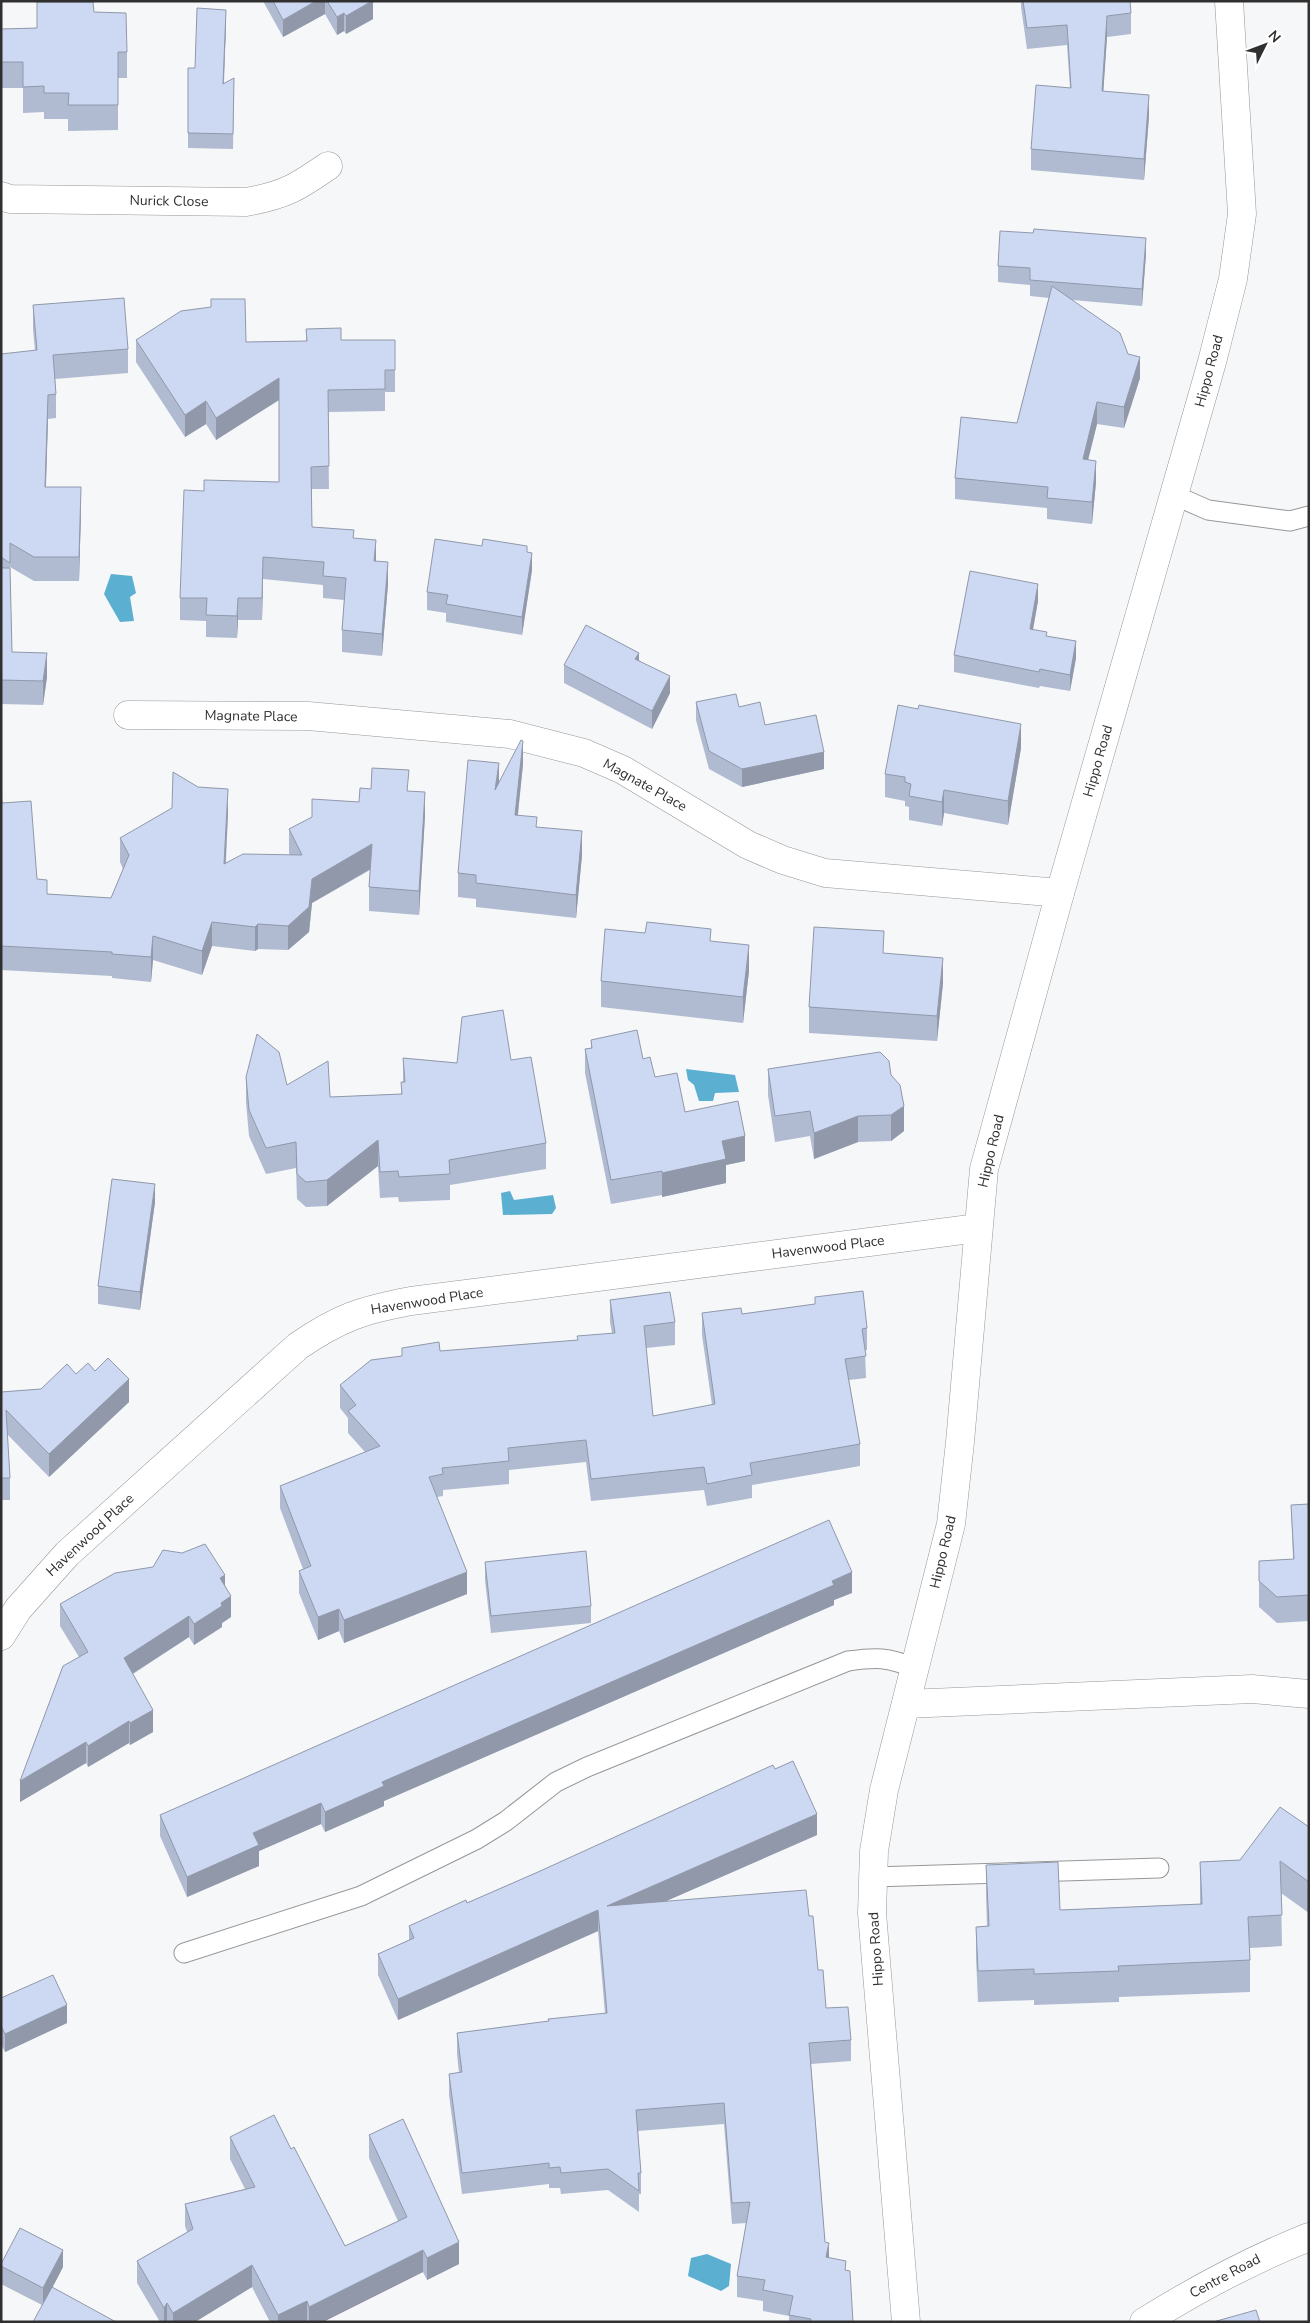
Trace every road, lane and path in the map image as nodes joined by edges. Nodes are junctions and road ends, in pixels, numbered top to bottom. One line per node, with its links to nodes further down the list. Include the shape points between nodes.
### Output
1 (1229, 1): 4 (street, Hippo Road, via 1242,214 1233,278)
2 (328, 166): 3 (street, Nurick Close, via 293,190 246,202 10,199)
3 (1, 196)
4 (1174, 496): 5 (lane, via 1208,510 1290,521); 7 (street, Hippo Road)
5 (1309, 516)
6 (128, 715): 7 (street, Magnate Place, via 308,716 510,734 584,753 622,770 748,845 825,873)
7 (1060, 893): 8 (street, Hippo Road, via 984,1169)
8 (978, 1228): 9 (street, Havenwood Place, via 411,1301 368,1309 329,1325 298,1346 67,1554 18,1609); 10 (street, Hippo Road, via 950,1524)
9 (1, 1636)
10 (915, 1668): 12 (street, Hippo Road); 15 (lane, via 892,1659 848,1661 587,1767 556,1782 477,1839 361,1896)
11 (1309, 1694): 12 (street, via 1252,1689)
12 (906, 1704): 14 (street, Hippo Road, via 884,1790)
13 (1159, 1868): 14 (lane)
14 (873, 1878): 17 (street, Hippo Road, via 872,1913)
15 (184, 1953)
16 (1309, 2237): 18 (street, Centre Road, via 1224,2275)
17 (906, 2322)
18 (1144, 2322)

